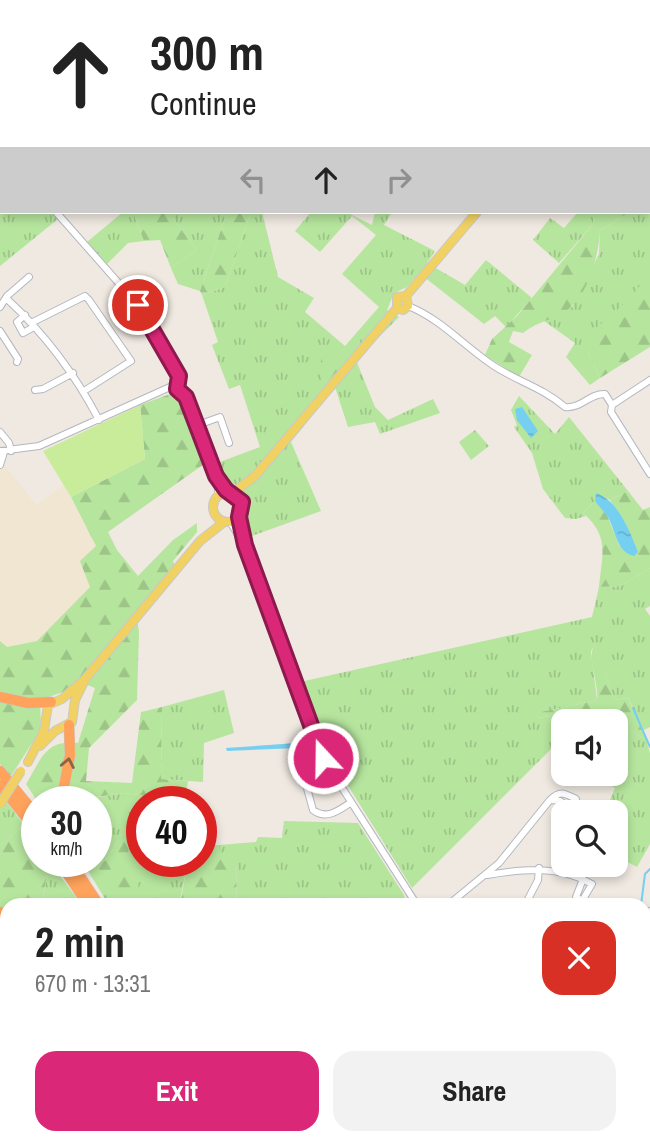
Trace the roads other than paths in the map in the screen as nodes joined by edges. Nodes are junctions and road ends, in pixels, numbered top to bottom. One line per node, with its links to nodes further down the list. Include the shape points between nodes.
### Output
1 (58, 214): 15 (street, via 138,305 179,376)
2 (475, 214): 4 (main road)
3 (29, 276): 5 (street)
4 (406, 296): 6 (main road); 8 (main road, via 395,299)
5 (7, 299): 7 (street); 9 (street)
6 (408, 306): 8 (main road); 18 (street, via 430,317 496,368 551,394 565,407 578,406 602,393)
7 (0, 307)
8 (397, 308): 27 (main road)
9 (24, 315): 10 (street); 10 (street, via 17,322 23,333)
10 (32, 325): 13 (street); 17 (street, via 80,298 89,300 131,361)
11 (0, 331): 12 (street)
12 (17, 362)
13 (73, 373): 16 (street); 17 (street)
14 (650, 380): 18 (street)
15 (177, 389): 19 (street, via 165,388); 20 (street, via 186,397)
16 (35, 390)
17 (84, 391): 19 (street)
18 (612, 405): 25 (street, via 611,412)
19 (99, 420): 23 (street, via 39,446)
20 (198, 425): 22 (street, via 220,418); 26 (street)
21 (0, 432): 23 (street, via 9,443)
22 (229, 443)
23 (5, 452): 24 (street)
24 (0, 465)
25 (650, 474)
26 (216, 476): 28 (street); 29 (street)
27 (255, 476): 28 (main road); 30 (main road)
28 (231, 493): 29 (main road); 30 (main road)
29 (219, 496): 31 (main road)
30 (242, 502): 32 (main road)
31 (214, 514): 33 (main road); 34 (main road)
32 (239, 517): 33 (main road); 35 (street)
33 (227, 522): 34 (main road); 35 (street)
34 (200, 541): 36 (main road)
35 (245, 545): 44 (street)
36 (85, 679): 38 (main road); 40 (main road)
37 (0, 697): 39 (highway)
38 (62, 699): 39 (main road); 40 (main road)
39 (51, 702): 41 (main road)
40 (73, 706): 42 (main road, via 74,718)
41 (47, 719): 42 (main road, via 52,726); 43 (main road)
42 (65, 726): 43 (main road, via 46,738); 47 (highway, one-way to 42, via 70,755)
43 (27, 762): 51 (main road, bridge)
44 (327, 764): 50 (street); 50 (street, via 303,775 313,810 334,814)
45 (0, 771): 48 (highway)
46 (0, 785): 52 (highway)
47 (64, 786)
48 (21, 797)
49 (550, 800): 53 (street)
50 (350, 803): 65 (street)
51 (0, 804)
52 (21, 811)
53 (499, 863): 55 (street); 56 (street)
54 (539, 868): 55 (street); 60 (street); 62 (street)
55 (503, 872): 56 (street)
56 (485, 876): 66 (street)
57 (70, 877): 63 (highway)
58 (81, 877): 61 (highway)
59 (85, 877): 61 (highway)
60 (583, 879)
61 (91, 892): 64 (highway)
62 (530, 895): 67 (street); 68 (street)
63 (83, 898)
64 (95, 898)
65 (412, 898)
66 (456, 898)
67 (528, 898)
68 (531, 898)

